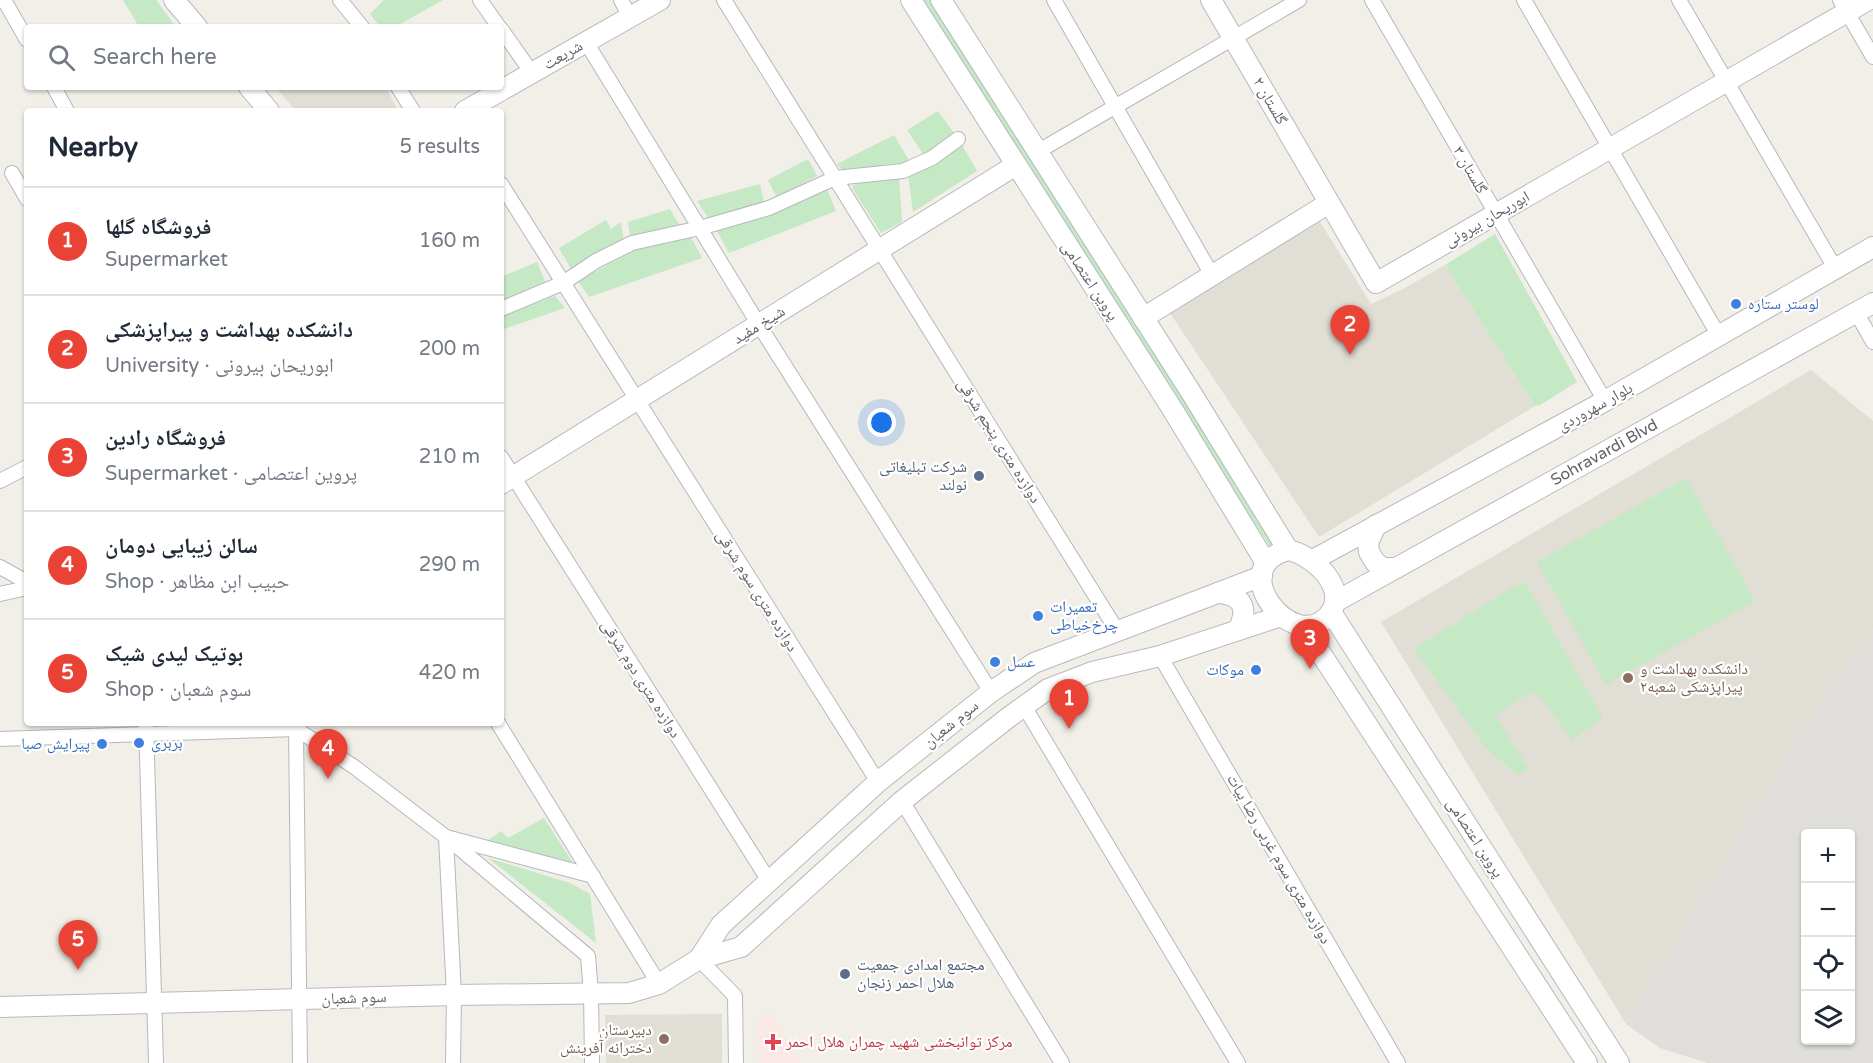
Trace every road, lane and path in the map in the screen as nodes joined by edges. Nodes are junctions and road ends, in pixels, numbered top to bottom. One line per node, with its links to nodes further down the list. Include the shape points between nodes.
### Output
1 (4, 0): 22 (street)
2 (174, 0): 18 (main road)
3 (340, 0): 19 (street)
4 (480, 0): 20 (street)
5 (660, 0): 17 (main road, شریعت)
6 (724, 0): 43 (street, دوازده متری پنجم شرقی)
7 (911, 0): 41 (main road, پروین اعتصامی)
8 (941, 0): 40 (main road, پروین اعتصامی)
9 (1054, 0): 33 (street)
10 (1211, 0): 23 (main road, گلستان ۲)
11 (1299, 0): 23 (street)
12 (1372, 0): 47 (street, گلستان ۳)
13 (1524, 0): 39 (street)
14 (1679, 0): 27 (street)
15 (1868, 0): 16 (main road, ابوریحان بیرونی)
16 (1843, 6): 25 (street); 27 (main road, ابوریحان بیرونی)
17 (625, 8): 24 (main road, شریعت)
18 (194, 24)
19 (360, 24)
20 (497, 24)
21 (504, 34): 26 (street)
22 (24, 35)
23 (1234, 38): 33 (street); 46 (main road, گلستان ۲)
24 (586, 42): 26 (main road, شریعت); 48 (street)
25 (1873, 57)
26 (532, 73): 28 (main road, شریعت)
27 (1727, 82): 39 (main road, ابوریحان بیرونی); 51 (street)
28 (504, 89)
29 (56, 90): 34 (street)
30 (252, 90): 35 (main road)
31 (400, 90): 36 (street)
32 (502, 90): 37 (main road, شریعت)
33 (1115, 107): 40 (street); 52 (street)
34 (66, 108)
35 (266, 108)
36 (411, 108)
37 (470, 108)
38 (958, 140): 43 (street, via 903,171)
39 (1610, 148): 47 (main road, ابوریحان بیرونی); 59 (street)
40 (1038, 152): 57 (main road, پروین اعتصامی)
41 (1016, 165): 50 (main road, شیخ مفید); 71 (main road, پروین اعتصامی, via 1171,407)
42 (12, 172): 45 (street)
43 (835, 178): 48 (street, via 769,208); 50 (street, دوازده متری پنجم شرقی)
44 (504, 189): 53 (street, دوازده متری سوم شرقی)
45 (24, 194)
46 (1329, 203): 47 (main road, ابوریحان بیرونی, via 1376,283); 52 (main road)
47 (1496, 214): 62 (street, گلستان ۳)
48 (700, 228): 53 (street, via 632,243); 58 (street)
49 (1873, 247): 51 (main road, بلوار سهروردی)
50 (880, 250): 58 (main road, شیخ مفید); 80 (street, دوازده متری پنجم شرقی)
51 (1835, 268): 59 (main road, بلوار سهروردی)
52 (1212, 275): 57 (main road)
53 (563, 283): 55 (street); 61 (street, دوازده متری سوم شرقی)
54 (1873, 303): 56 (main road, Sohravardi Blvd)
55 (504, 308)
56 (1856, 312): 60 (street); 70 (main road, Sohravardi Blvd)
57 (1143, 318): 67 (main road, پروین اعتصامی)
58 (759, 325): 61 (main road, شیخ مفید); 82 (street)
59 (1719, 336): 62 (main road, بلوار سهروردی)
60 (1873, 342)
61 (636, 401): 64 (main road, شیخ مفید); 90 (street, دوازده متری سوم شرقی)
62 (1605, 402): 66 (main road, بلوار سهروردی)
63 (24, 468): 65 (street)
64 (507, 480): 94 (street, دوازده متری دوم شرقی)
65 (0, 481)
66 (1376, 525): 68 (main road, بلوار سهروردی); 70 (main road, via 1368,543 1369,552 1383,568)
67 (1288, 550): 68 (main road); 71 (main road, via 1277,553)
68 (1313, 560): 76 (main road, via 1330,581)
69 (0, 567): 72 (street)
70 (1396, 568): 76 (main road, Sohravardi Blvd)
71 (1264, 570): 74 (main road, سوم شعبان); 77 (main road, via 1262,590)
72 (24, 580)
73 (24, 589): 75 (street)
74 (1219, 593): 79 (main road, via 1235,596 1241,603 1244,611); 80 (main road, سوم شعبان)
75 (0, 594)
76 (1333, 607): 78 (main road, via 1323,621); 111 (main road, پروین اعتصامی)
77 (1281, 616): 78 (main road); 79 (main road, سوم شعبان)
78 (1303, 626): 110 (main road, پروین اعتصامی)
79 (1238, 630): 81 (main road, سوم شعبان)
80 (1118, 632): 82 (main road, سوم شعبان, via 1034,663)
81 (1160, 656): 83 (main road, سوم شعبان, via 1092,672 1048,689); 109 (street, دوازده متری سوم غربی رضا بیات)
82 (991, 692): 90 (main road, سوم شعبان)
83 (1024, 706): 91 (main road, سوم شعبان); 108 (street)
84 (257, 726): 88 (street)
85 (294, 726): 99 (street)
86 (295, 726): 92 (street)
87 (500, 726): 93 (street)
88 (146, 729): 89 (street); 100 (street)
89 (0, 739)
90 (878, 782): 94 (main road, سوم شعبان)
91 (902, 801): 95 (main road, سوم شعبان, via 741,947); 107 (street)
92 (446, 837): 93 (street); 97 (street, via 588,956); 98 (street)
93 (593, 876): 96 (street)
94 (770, 880): 95 (main road, سوم شعبان, via 721,925)
95 (699, 959): 96 (main road, سوم شعبان); 106 (street, via 735,996)
96 (659, 984): 97 (main road, سوم شعبان, via 628,993)
97 (591, 993): 98 (main road, سوم شعبان); 105 (street)
98 (454, 995): 99 (main road, سوم شعبان); 104 (street)
99 (299, 1000): 100 (main road, سوم شعبان); 103 (street)
100 (154, 1004): 101 (main road, سوم شعبان); 102 (street)
101 (0, 1007)
102 (156, 1063)
103 (300, 1063)
104 (453, 1063)
105 (592, 1063)
106 (736, 1063)
107 (1062, 1063)
108 (1238, 1063)
109 (1398, 1063)
110 (1587, 1063)
111 (1619, 1063)

